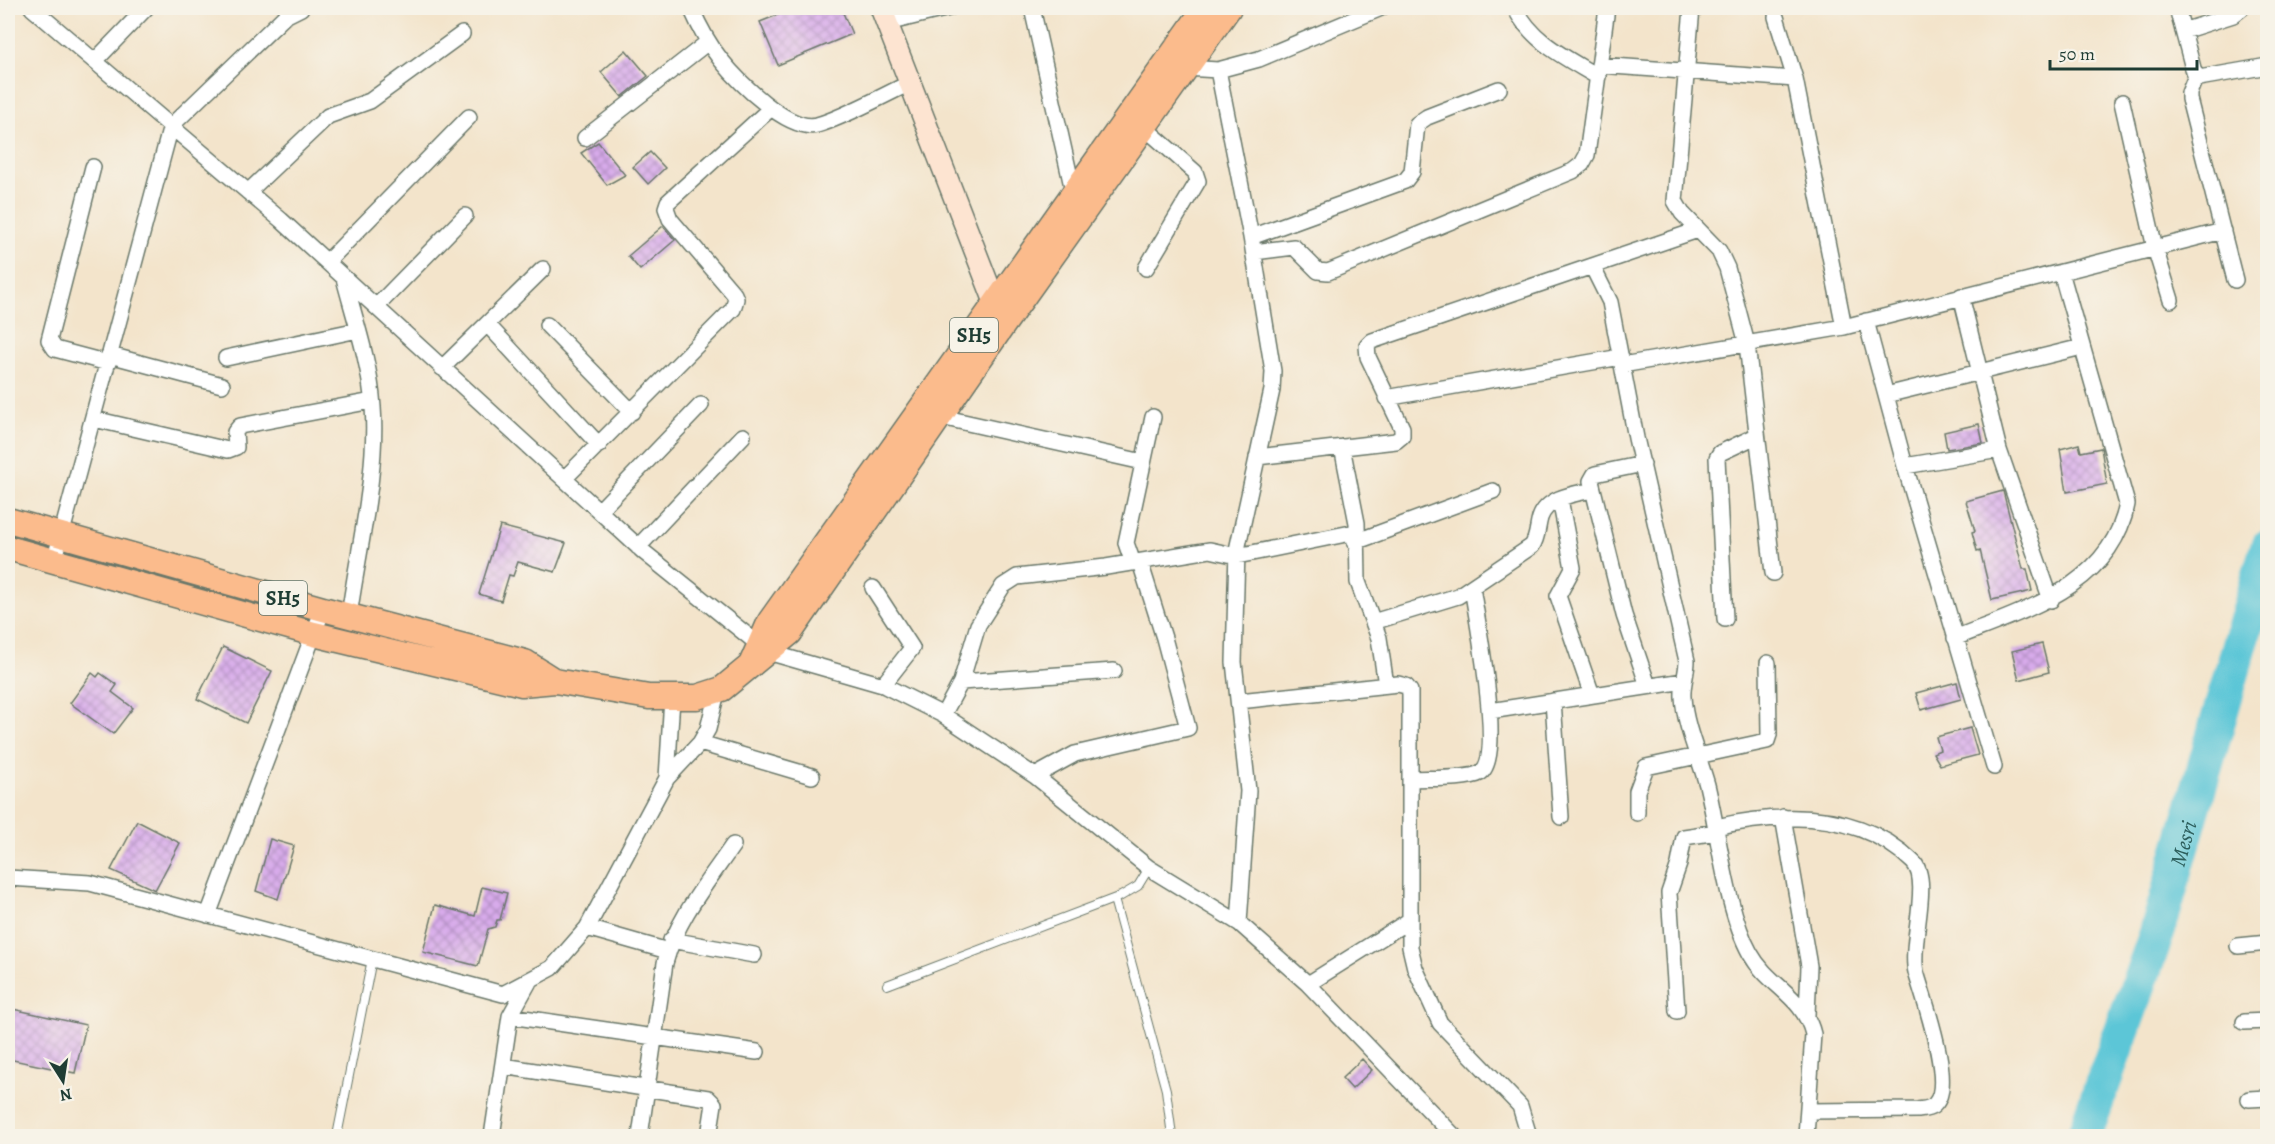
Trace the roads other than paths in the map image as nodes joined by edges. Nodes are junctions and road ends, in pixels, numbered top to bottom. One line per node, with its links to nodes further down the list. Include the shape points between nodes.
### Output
1 (32, 8): 20 (street)
2 (146, 8): 20 (street)
3 (301, 8): 33 (street, via 285,16)
4 (691, 8): 19 (street)
5 (949, 8): 15 (street)
6 (1032, 8): 38 (street)
7 (1229, 8): 22 (main road, SH5)
8 (1381, 8): 23 (street, via 1289,48)
9 (1515, 8): 24 (street, via 1541,43)
10 (1608, 8): 24 (street)
11 (1692, 8): 25 (street)
12 (2177, 8): 17 (street)
13 (2242, 8): 17 (street, via 2233,15)
14 (1197, 13): 38 (main road, SH5)
15 (884, 15): 28 (street)
16 (1776, 17): 27 (street)
17 (2183, 31): 26 (street)
18 (462, 34): 37 (street, via 370,101 328,116)
19 (708, 42): 31 (street); 35 (street)
20 (95, 61): 33 (street)
21 (2268, 66): 26 (street, via 2203,79)
22 (1185, 68): 23 (street); 34 (main road, SH5)
23 (1218, 70): 42 (street)
24 (1598, 71): 25 (street); 44 (street, via 1587,154 1573,171 1328,272 1318,271 1294,248)
25 (1685, 72): 27 (street); 40 (street, via 1675,201)
26 (2196, 76): 41 (street, via 2190,99)
27 (1795, 79): 59 (street)
28 (910, 83): 31 (street, via 817,125 792,123); 55 (street)
29 (1499, 89): 42 (street, via 1417,124 1412,172 1406,181)
30 (2122, 102): 43 (street)
31 (771, 108): 73 (street, via 668,202 670,219 734,294 735,304)
32 (469, 117): 45 (street)
33 (171, 126): 37 (street); 64 (street)
34 (1144, 127): 47 (street, via 1195,172 1198,181); 55 (main road, SH5)
35 (585, 138)
36 (93, 167): 64 (street, via 49,340 56,348)
37 (248, 192): 45 (street)
38 (1074, 195): 55 (main road, SH5)
39 (465, 216): 54 (street)
40 (1698, 230): 46 (street); 62 (street, via 1724,259)
41 (2223, 231): 43 (street); 51 (street)
42 (1251, 237): 44 (street)
43 (2155, 248): 49 (street); 53 (street)
44 (1254, 252): 82 (street, via 1273,371)
45 (327, 262): 50 (street)
46 (1592, 266): 65 (street, via 1610,302); 70 (street, via 1372,341 1367,346 1368,357)
47 (1146, 267)
48 (543, 269): 57 (street)
49 (2061, 272): 52 (street); 61 (street)
50 (344, 278): 54 (street); 60 (street)
51 (2235, 280)
52 (1961, 296): 56 (street); 67 (street)
53 (2170, 300)
54 (376, 307): 66 (street)
55 (1000, 314): 74 (main road, SH5); 109 (main road, SH5, via 771,621)
56 (1866, 321): 59 (street); 69 (street)
57 (487, 324): 66 (street); 79 (street)
58 (546, 325): 73 (street)
59 (1844, 327): 62 (street)
60 (358, 330): 63 (street); 71 (street)
61 (2082, 347): 67 (street); 102 (street, via 2127,504 2114,540 2090,571)
62 (1747, 350): 65 (street); 78 (street)
63 (226, 358)
64 (109, 359): 68 (street); 76 (street)
65 (1621, 361): 70 (street); 84 (street)
66 (442, 368): 86 (street)
67 (1977, 370): 69 (street); 81 (street)
68 (222, 385)
69 (1886, 395): 85 (street)
70 (1386, 398): 80 (street, via 1402,436 1396,441)
71 (372, 401): 76 (street, via 240,426 235,432 236,447 228,450); 104 (street, via 372,460)
72 (701, 405): 90 (street)
73 (632, 412): 79 (street)
74 (941, 417): 83 (street); 109 (main road, SH5, via 790,633)
75 (1153, 417): 83 (street)
76 (94, 419): 92 (street)
77 (742, 436): 94 (street)
78 (1756, 436): 99 (street); 105 (street, via 1717,458)
79 (599, 445): 86 (street)
80 (1342, 447): 82 (street); 93 (street)
81 (1999, 450): 85 (street); 102 (street)
82 (1257, 457): 96 (street)
83 (1143, 462): 98 (street, via 1126,543)
84 (1642, 464): 87 (street, via 1595,474 1591,481); 113 (street, via 1688,661)
85 (1905, 466): 108 (street)
86 (564, 479): 90 (street)
87 (1593, 490): 89 (street); 117 (street, via 1624,615)
88 (1493, 492): 93 (street)
89 (1560, 499): 100 (street, via 1546,507 1532,546); 119 (street, via 1573,568 1559,591 1559,604)
90 (599, 511): 94 (street)
91 (8, 520): 92 (main road, SH5)
92 (61, 536): 97 (street); 103 (main road, SH5)
93 (1356, 537): 96 (street); 106 (street, via 1358,582)
94 (638, 547): 109 (street)
95 (8, 549): 97 (main road, SH5)
96 (1238, 549): 98 (street); 122 (street, via 1234,662)
97 (54, 562): 107 (main road, SH5)
98 (1136, 562): 114 (street, via 1034,573 1003,586 978,625); 129 (street, via 1164,638 1188,728 1075,754)
99 (1773, 573)
100 (1472, 587): 106 (street, via 1458,596); 123 (street)
101 (873, 588): 115 (street, via 912,648)
102 (2051, 600): 108 (street)
103 (323, 609): 104 (main road, SH5); 107 (street)
104 (349, 616): 112 (main road, SH5, via 525,662)
105 (1725, 619)
106 (1373, 622): 116 (street)
107 (314, 634): 112 (main road, SH5, via 522,684); 140 (street)
108 (1954, 638): 127 (street)
109 (759, 655): 115 (street); 118 (main road, SH5)
110 (1768, 663): 126 (street, via 1767,741)
111 (1114, 670): 114 (street)
112 (555, 681): 120 (main road, SH5)
113 (1684, 681): 117 (street); 126 (street, via 1686,717)
114 (961, 682): 124 (street)
115 (883, 685): 124 (street)
116 (1386, 685): 122 (street); 131 (street, via 1406,686 1410,691)
117 (1648, 686): 119 (street)
118 (717, 692): 120 (main road, SH5); 125 (street, via 712,717)
119 (1593, 695): 121 (street)
120 (672, 698): 130 (street)
121 (1553, 701): 123 (street); 133 (street)
122 (1239, 702): 142 (street, via 1248,790)
123 (1490, 711): 131 (street, via 1488,760 1481,772)
124 (943, 715): 129 (street)
125 (700, 743): 128 (street); 130 (street)
126 (1698, 758): 132 (street, via 1646,767 1637,791); 135 (street)
127 (1994, 767)
128 (812, 776)
129 (1035, 776): 137 (street)
130 (667, 778): 143 (street)
131 (1410, 779): 141 (street)
132 (1637, 813)
133 (1561, 817)
134 (1783, 817): 135 (street, via 1757,818); 153 (street, via 1809,966); 163 (street, via 1841,822 1874,834 1919,868 1914,961 1934,1029 1941,1088 1939,1099 1928,1109)
135 (1716, 829): 152 (street, via 1684,837 1669,893); 153 (street, via 1732,904 1750,953)
136 (734, 844): 145 (street, via 680,921)
137 (1149, 868): 139 (lane, via 1138,886); 142 (street)
138 (8, 878): 140 (street, via 90,883)
139 (1114, 899): 151 (lane); 168 (lane, via 1166,1090)
140 (208, 915): 148 (street)
141 (1410, 920): 150 (street); 170 (street, via 1415,968 1440,1023 1520,1106)
142 (1239, 923): 150 (street)
143 (587, 928): 145 (street); 149 (street, via 552,968)
144 (2268, 943): 146 (street)
145 (670, 945): 147 (street); 157 (street)
146 (2238, 946)
147 (754, 955)
148 (372, 959): 149 (street, via 503,994); 164 (lane)
149 (530, 980): 154 (street)
150 (1308, 984): 169 (street)
151 (887, 986)
152 (1677, 1011)
153 (1807, 1015): 163 (street, via 1813,1034)
154 (510, 1016): 157 (street); 159 (street)
155 (2268, 1021): 156 (street)
156 (2244, 1022)
157 (656, 1036): 158 (street); 160 (street)
158 (757, 1052)
159 (503, 1066): 160 (street); 165 (street)
160 (647, 1089): 166 (street); 167 (street, via 712,1100)
161 (2268, 1098): 162 (street)
162 (2249, 1100)
163 (1808, 1111): 171 (street)
164 (337, 1137)
165 (492, 1137)
166 (640, 1137)
167 (709, 1137)
168 (1172, 1137)
169 (1454, 1137)
170 (1529, 1137)
171 (1806, 1137)

